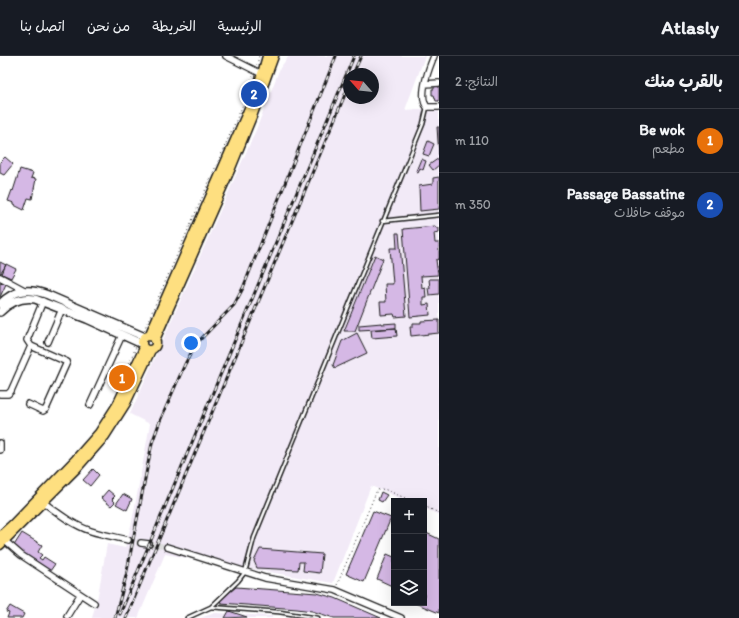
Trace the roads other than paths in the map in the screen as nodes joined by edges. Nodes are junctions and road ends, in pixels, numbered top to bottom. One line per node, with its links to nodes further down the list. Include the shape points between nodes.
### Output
1 (226, 56): 5 (street)
2 (267, 56): 5 (main road)
3 (274, 56): 19 (main road, via 234,162 167,310)
4 (434, 56): 7 (street)
5 (258, 72): 19 (main road, via 223,167)
6 (439, 83): 7 (street)
7 (425, 84): 9 (street, via 424,102)
8 (439, 107): 9 (street)
9 (427, 108): 11 (lane, via 420,131)
10 (439, 215): 11 (lane)
11 (382, 221): 33 (lane, via 254,538)
12 (0, 277): 13 (street)
13 (26, 291): 15 (main road, via 13,294); 19 (main road, via 48,296)
14 (44, 301): 16 (main road); 17 (main road, via 32,298 14,301); 21 (street, via 27,340)
15 (0, 304)
16 (62, 308): 18 (main road); 20 (street)
17 (0, 312)
18 (122, 335): 19 (main road); 24 (street)
19 (146, 341): 27 (main road, via 126,403 104,436); 28 (main road, via 118,405 99,433)
20 (48, 342)
21 (31, 346): 22 (street, via 11,391 8,394); 23 (street, via 66,362 46,410)
22 (0, 394)
23 (28, 404)
24 (90, 405)
25 (0, 443): 26 (street)
26 (0, 450)
27 (43, 502): 28 (main road); 29 (street, via 84,528)
28 (1, 539): 34 (street)
29 (128, 540)
30 (141, 543): 31 (street)
31 (149, 544)
32 (167, 547): 33 (street)
33 (244, 572): 36 (lane, via 233,587); 40 (street, via 335,590)
34 (80, 594): 35 (street); 37 (street)
35 (94, 603)
36 (211, 607): 38 (lane); 39 (lane)
37 (67, 616)
38 (187, 618)
39 (318, 618)
40 (401, 618)

